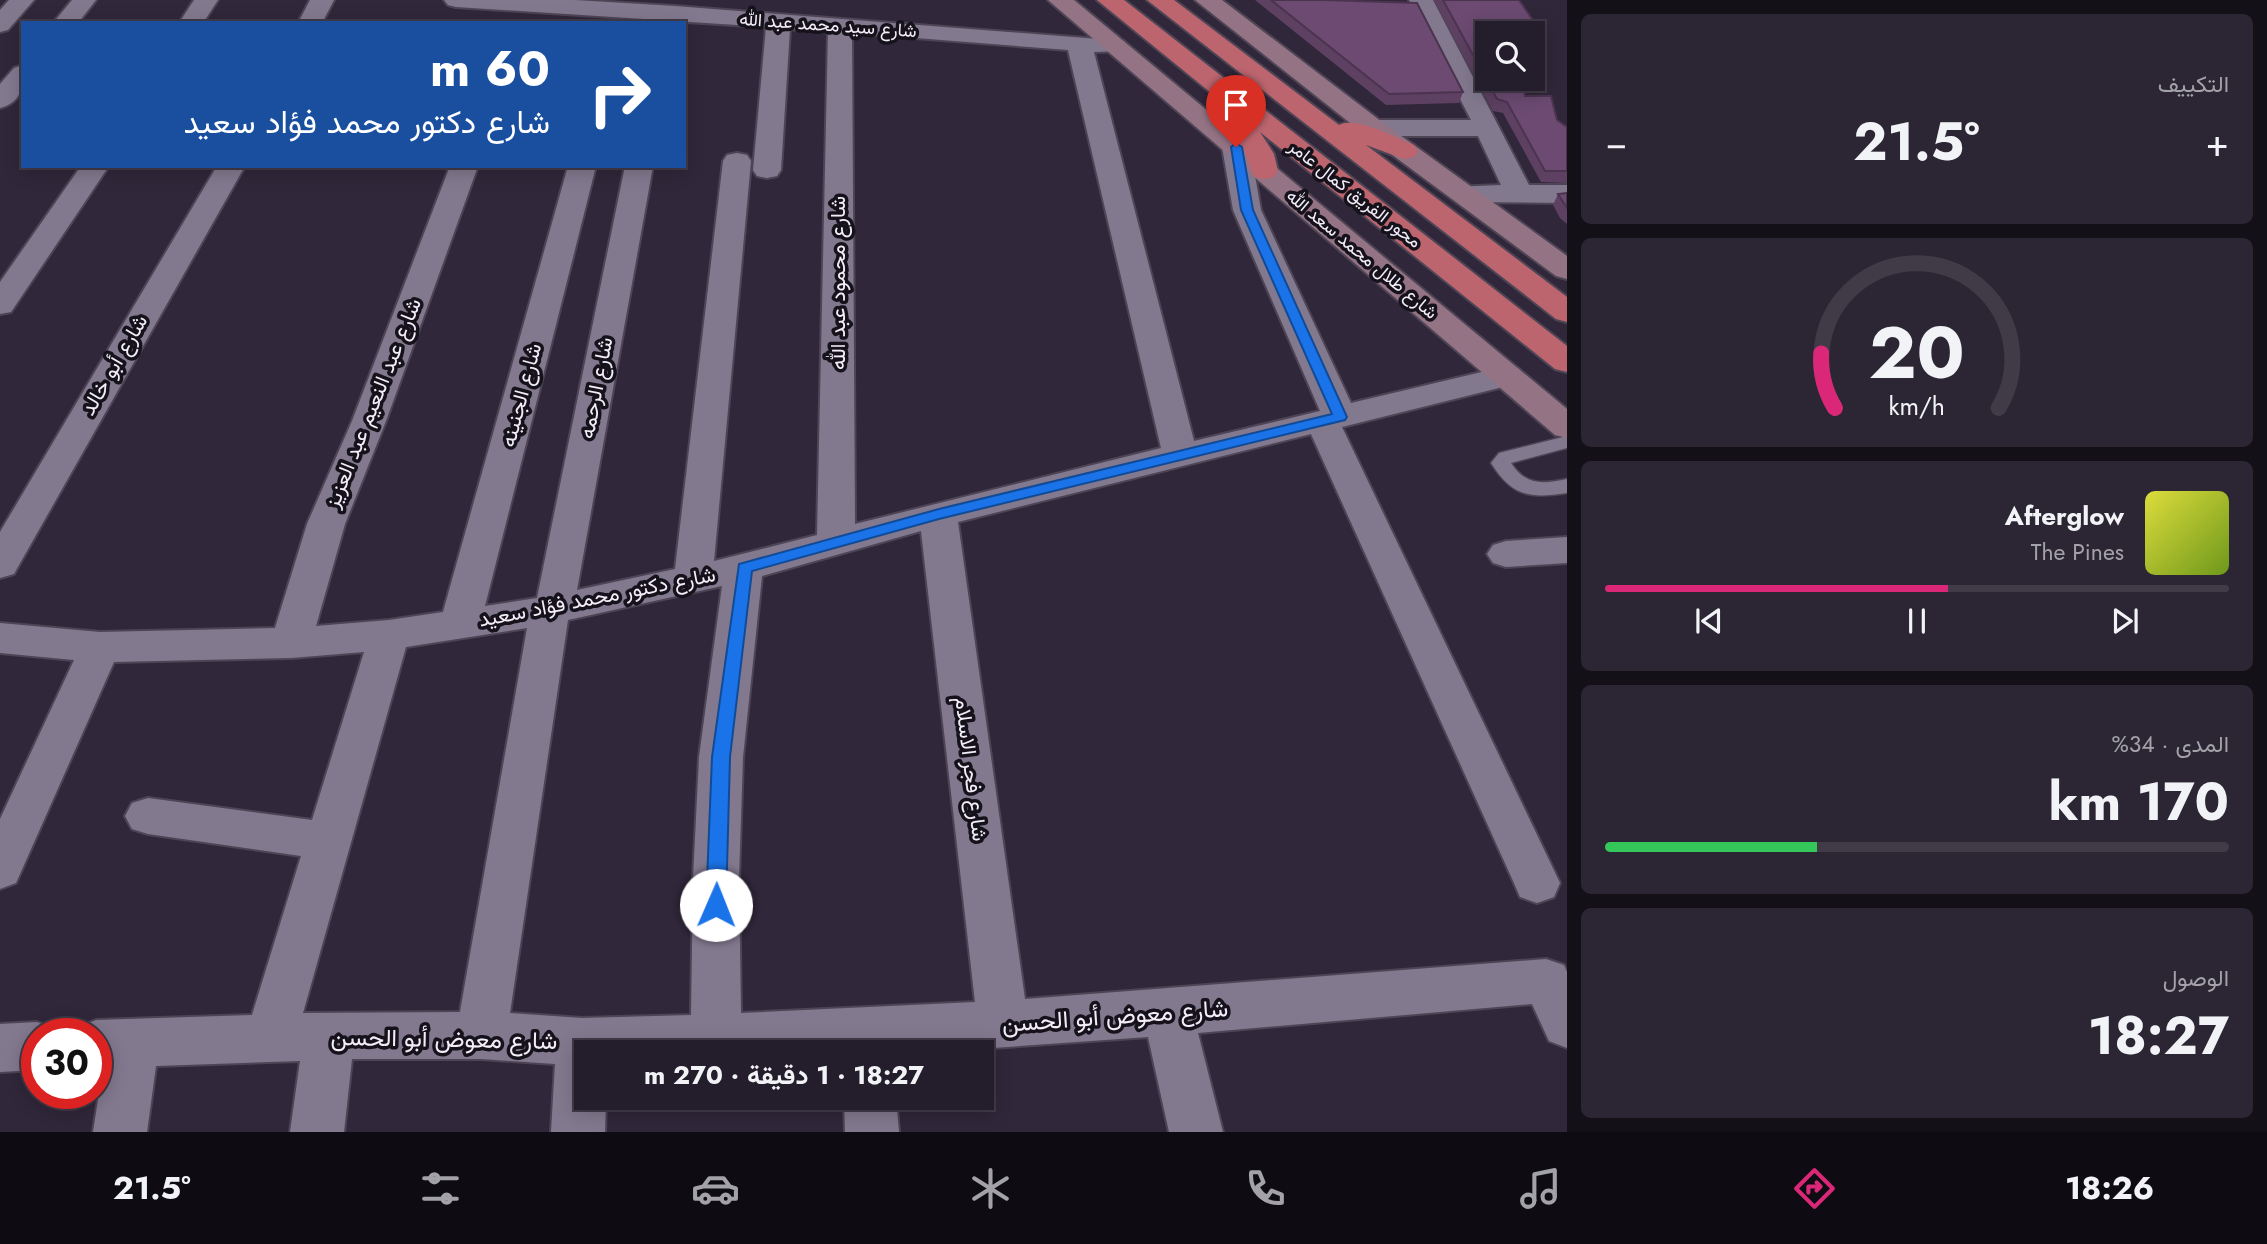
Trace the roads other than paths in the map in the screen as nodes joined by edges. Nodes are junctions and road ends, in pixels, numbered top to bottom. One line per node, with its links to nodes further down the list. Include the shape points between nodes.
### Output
1 (22, 0): 22 (street)
2 (84, 0): 18 (street)
3 (206, 0): 19 (street)
4 (322, 0): 20 (street)
5 (456, 0): 6 (street, شارع سيد محمد عبد الله)
6 (470, 0): 16 (street, شارع سيد محمد عبد الله)
7 (1060, 0): 25 (main road, شارع طلال محمد سعد الله)
8 (1100, 0): 30 (highway, via 1111,18)
9 (1109, 0): 42 (highway, محور الفريق كمال عامر)
10 (1159, 0): 41 (highway, محور الفريق كمال عامر)
11 (1169, 0): 29 (highway, via 1331,117 1363,135)
12 (1207, 0): 29 (main road)
13 (1413, 2): 28 (street)
14 (718, 8): 17 (street, شارع سيد محمد عبد الله); 21 (street, شارع سيد محمد عبد الله)
15 (619, 10): 16 (street, شارع سيد محمد عبد الله); 17 (street, شارع سيد محمد عبد الله)
16 (522, 13)
17 (674, 18)
18 (67, 21)
19 (192, 21)
20 (311, 21)
21 (779, 21): 23 (street, شارع سيد محمد عبد الله); 55 (street, via 752,166)
22 (0, 25)
23 (840, 26): 24 (street, شارع سيد محمد عبد الله); 50 (street, شارع محمود عبد الله)
24 (1079, 43): 25 (street, شارع سيد محمد عبد الله); 47 (street)
25 (1115, 46): 30 (main road, شارع طلال محمد سعد الله)
26 (21, 75): 27 (street)
27 (0, 100)
28 (1488, 128): 29 (street); 36 (street)
29 (1392, 135): 37 (main road)
30 (1240, 138): 43 (main road, شارع طلال محمد سعد الله, via 1264,171); 44 (street, via 1247,210)
31 (94, 168): 40 (street)
32 (230, 168): 53 (street, شارع أبو خالد)
33 (463, 168): 60 (street, شارع عبد النعيم عبد العزيز, via 326,524)
34 (581, 168): 57 (street, شارع الجنينه)
35 (639, 168): 56 (street, شارع الرحمه)
36 (1519, 193): 37 (street); 38 (street)
37 (1463, 194): 39 (main road)
38 (1567, 194)
39 (1567, 270)
40 (0, 305)
41 (1567, 312)
42 (1567, 362)
43 (1507, 376): 44 (street, شارع دكتور محمد فؤاد سعيد); 45 (main road, شارع طلال محمد سعد الله)
44 (1331, 419): 47 (street, شارع دكتور محمد فؤاد سعيد); 65 (street)
45 (1567, 427)
46 (1567, 442): 48 (lane, via 1506,457 1501,463 1528,490)
47 (1180, 455): 49 (street, شارع دكتور محمد فؤاد سعيد)
48 (1567, 486)
49 (939, 514): 50 (street, شارع دكتور محمد فؤاد سعيد); 67 (street, شارع فجر الاسلام)
50 (836, 541): 54 (street, شارع دكتور محمد فؤاد سعيد)
51 (1567, 550): 52 (street)
52 (1506, 554)
53 (0, 565)
54 (744, 568): 55 (street, شارع دكتور محمد فؤاد سعيد); 72 (street, via 721,757)
55 (693, 580): 56 (street, شارع دكتور محمد فؤاد سعيد)
56 (552, 609): 57 (street, شارع دكتور محمد فؤاد سعيد); 69 (street, شارع الرحمه)
57 (460, 624): 58 (street, شارع دكتور محمد فؤاد سعيد)
58 (389, 635): 60 (street, شارع دكتور محمد فؤاد سعيد); 63 (street)
59 (0, 638): 61 (street, شارع دكتور محمد فؤاد سعيد)
60 (291, 643): 61 (street, شارع دكتور محمد فؤاد سعيد)
61 (100, 647): 64 (street)
62 (148, 816): 63 (street)
63 (329, 841): 71 (street)
64 (0, 869)
65 (1537, 883)
66 (1167, 1013): 67 (street, شارع معوض أبو الحسن); 68 (street, شارع معوض أبو الحسن, via 1546,981); 86 (street)
67 (1003, 1023): 75 (street, شارع معوض أبو الحسن)
68 (1567, 1024)
69 (481, 1035): 70 (street, شارع معوض أبو الحسن); 76 (street, شارع معوض أبو الحسن)
70 (329, 1036): 71 (street, شارع معوض أبو الحسن); 83 (street)
71 (270, 1039): 77 (street, شارع معوض أبو الحسن)
72 (716, 1039): 73 (street, شارع معوض أبو الحسن); 74 (street, شارع معوض أبو الحسن)
73 (671, 1040)
74 (766, 1040)
75 (880, 1040)
76 (574, 1041)
77 (115, 1043): 82 (street)
78 (21, 1047): 79 (street)
79 (0, 1048)
80 (579, 1110): 84 (street)
81 (871, 1110): 85 (street)
82 (120, 1132)
83 (317, 1132)
84 (578, 1132)
85 (872, 1132)
86 (1196, 1132)

